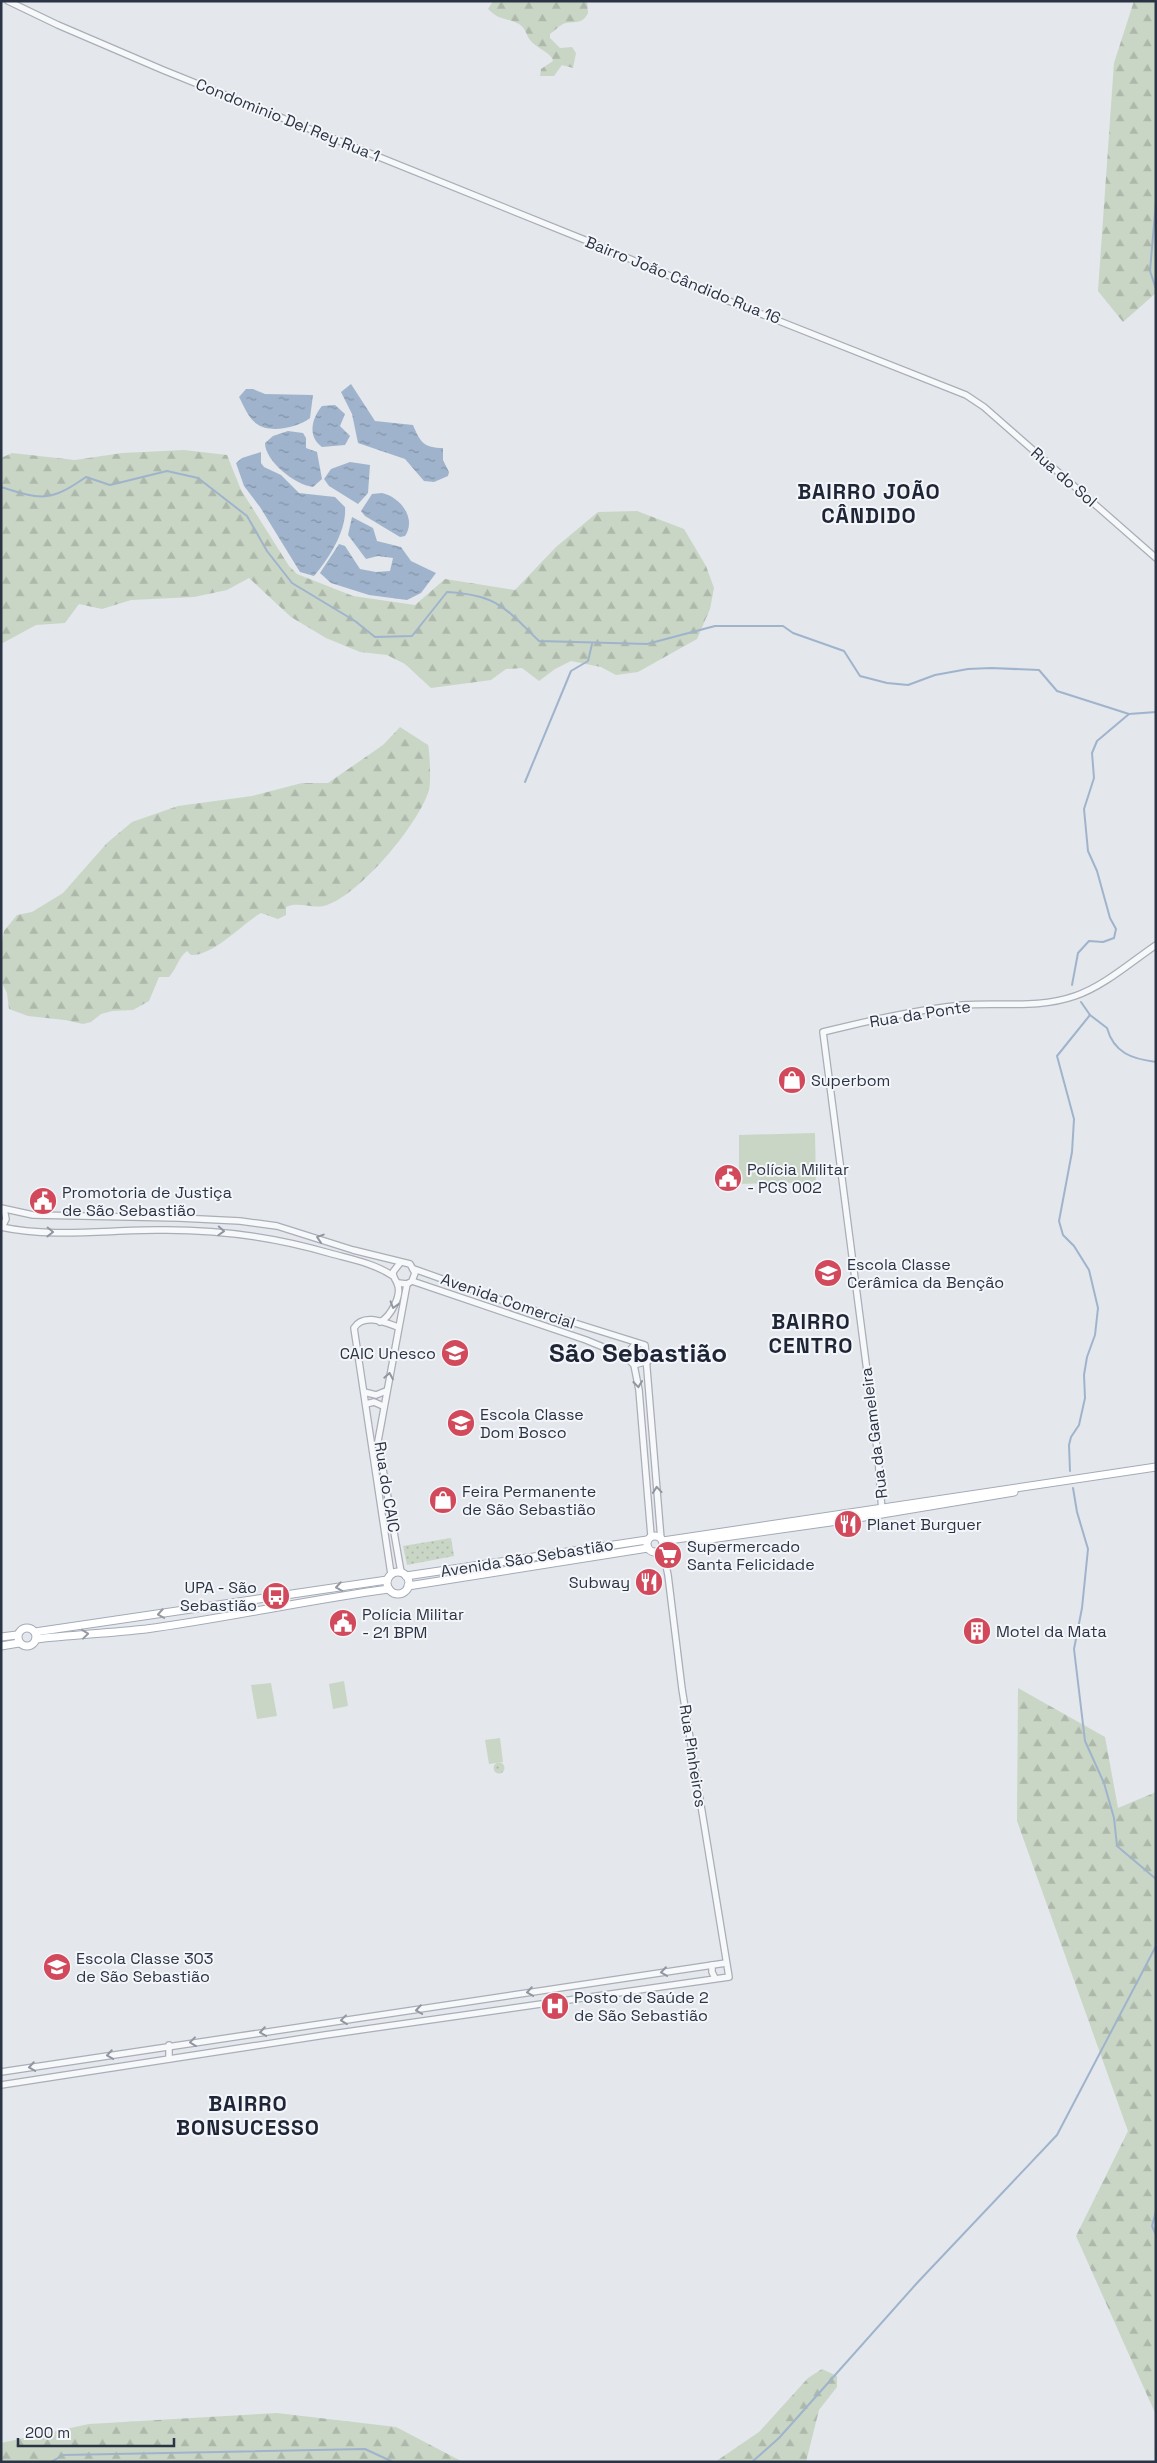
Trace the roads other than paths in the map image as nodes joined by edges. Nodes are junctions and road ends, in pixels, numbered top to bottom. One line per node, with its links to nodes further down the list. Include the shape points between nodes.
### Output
1 (8, 1): 2 (street, Condominio Del Rey Rua 1, via 181,77)
2 (394, 164): 3 (street, Bairro João Cândido Rua 16)
3 (971, 397): 4 (street, Rua do Sol)
4 (1156, 558)
5 (1156, 945): 6 (street, Rua da Ponte, via 1078,996 1038,1004 930,1009)
6 (823, 1032): 37 (street, Rua da Gameleira)
7 (3, 1208): 8 (street, via 71,1217); 10 (street, via 6,1219)
8 (159, 1218): 9 (street); 11 (street, via 155,1222)
9 (196, 1219): 12 (street); 13 (street, one-way to 9, via 276,1226)
10 (2, 1227): 11 (street, one-way to 11, via 31,1232)
11 (156, 1230): 12 (street)
12 (196, 1230): 14 (street, one-way to 14, via 239,1232)
13 (344, 1246): 14 (street, via 337,1250); 15 (street)
14 (341, 1256): 17 (street)
15 (400, 1263): 16 (street, via 408,1263); 17 (street, via 394,1268)
16 (414, 1269): 18 (street); 20 (street, Avenida Comercial)
17 (393, 1276): 19 (street)
18 (410, 1282): 19 (street); 21 (street, Avenida Comercial); 25 (street, Rua do CAIC)
19 (398, 1283): 23 (street, one-way to 23, via 392,1312)
20 (501, 1300): 21 (street); 22 (street, Avenida Comercial)
21 (493, 1309): 24 (street, Avenida Comercial)
22 (549, 1315): 24 (street, via 546,1322); 26 (street, Avenida Comercial)
23 (380, 1322): 25 (street); 31 (street, via 365,1319 354,1328)
24 (537, 1324): 27 (street, Avenida Comercial)
25 (398, 1327): 30 (street, Rua do CAIC, one-way to 25)
26 (636, 1343): 27 (street); 28 (street, via 645,1345)
27 (625, 1356): 29 (street, Avenida Comercial)
28 (648, 1361): 29 (street); 39 (street, one-way to 28)
29 (634, 1365): 38 (street, one-way to 38, via 639,1390)
30 (386, 1391): 31 (street, via 376,1395); 33 (street, Rua do CAIC)
31 (364, 1392): 32 (street)
32 (366, 1404): 33 (street, via 374,1402); 34 (street)
33 (384, 1406): 35 (street, Rua do CAIC)
34 (368, 1421): 35 (street); 42 (street)
35 (380, 1423): 41 (street, Rua do CAIC, via 379,1448)
36 (1156, 1467): 37 (main road)
37 (882, 1511): 39 (main road)
38 (649, 1538): 39 (main road, Avenida São Sebastião, via 656,1535); 40 (main road); 41 (main road, Avenida São Sebastião)
39 (662, 1544): 40 (main road, Avenida São Sebastião, via 656,1552); 54 (street, Rua Pinheiros)
40 (648, 1548): 43 (main road, Avenida São Sebastião)
41 (404, 1574): 42 (main road); 43 (main road)
42 (389, 1577): 44 (main road); 45 (main road, one-way to 45)
43 (408, 1586): 44 (main road, via 398,1594)
44 (389, 1589): 46 (main road, via 298,1602)
45 (246, 1600): 46 (main road); 47 (main road, one-way to 47)
46 (249, 1613): 48 (main road)
47 (142, 1617): 48 (main road, via 140,1622); 50 (main road)
48 (144, 1629): 50 (main road, one-way to 48)
49 (17, 1635): 50 (main road, via 26,1628); 51 (main road); 52 (main road)
50 (36, 1635): 52 (main road, via 33,1645 26,1647)
51 (1, 1637)
52 (19, 1643): 53 (main road)
53 (1, 1646)
54 (726, 1963): 55 (street); 56 (street, Rua Pinheiros, via 729,1977)
55 (712, 1965): 56 (street); 57 (street, one-way to 57)
56 (715, 1978): 58 (street)
57 (441, 2006): 58 (street); 59 (street, one-way to 59)
58 (442, 2018): 60 (street)
59 (322, 2023): 60 (street); 61 (street, one-way to 61)
60 (325, 2035): 63 (street)
61 (169, 2045): 62 (street, one-way to 62); 63 (street)
62 (88, 2058): 64 (street, one-way to 64); 65 (street)
63 (169, 2059): 65 (street)
64 (1, 2072)
65 (87, 2072): 66 (street)
66 (1, 2085)

